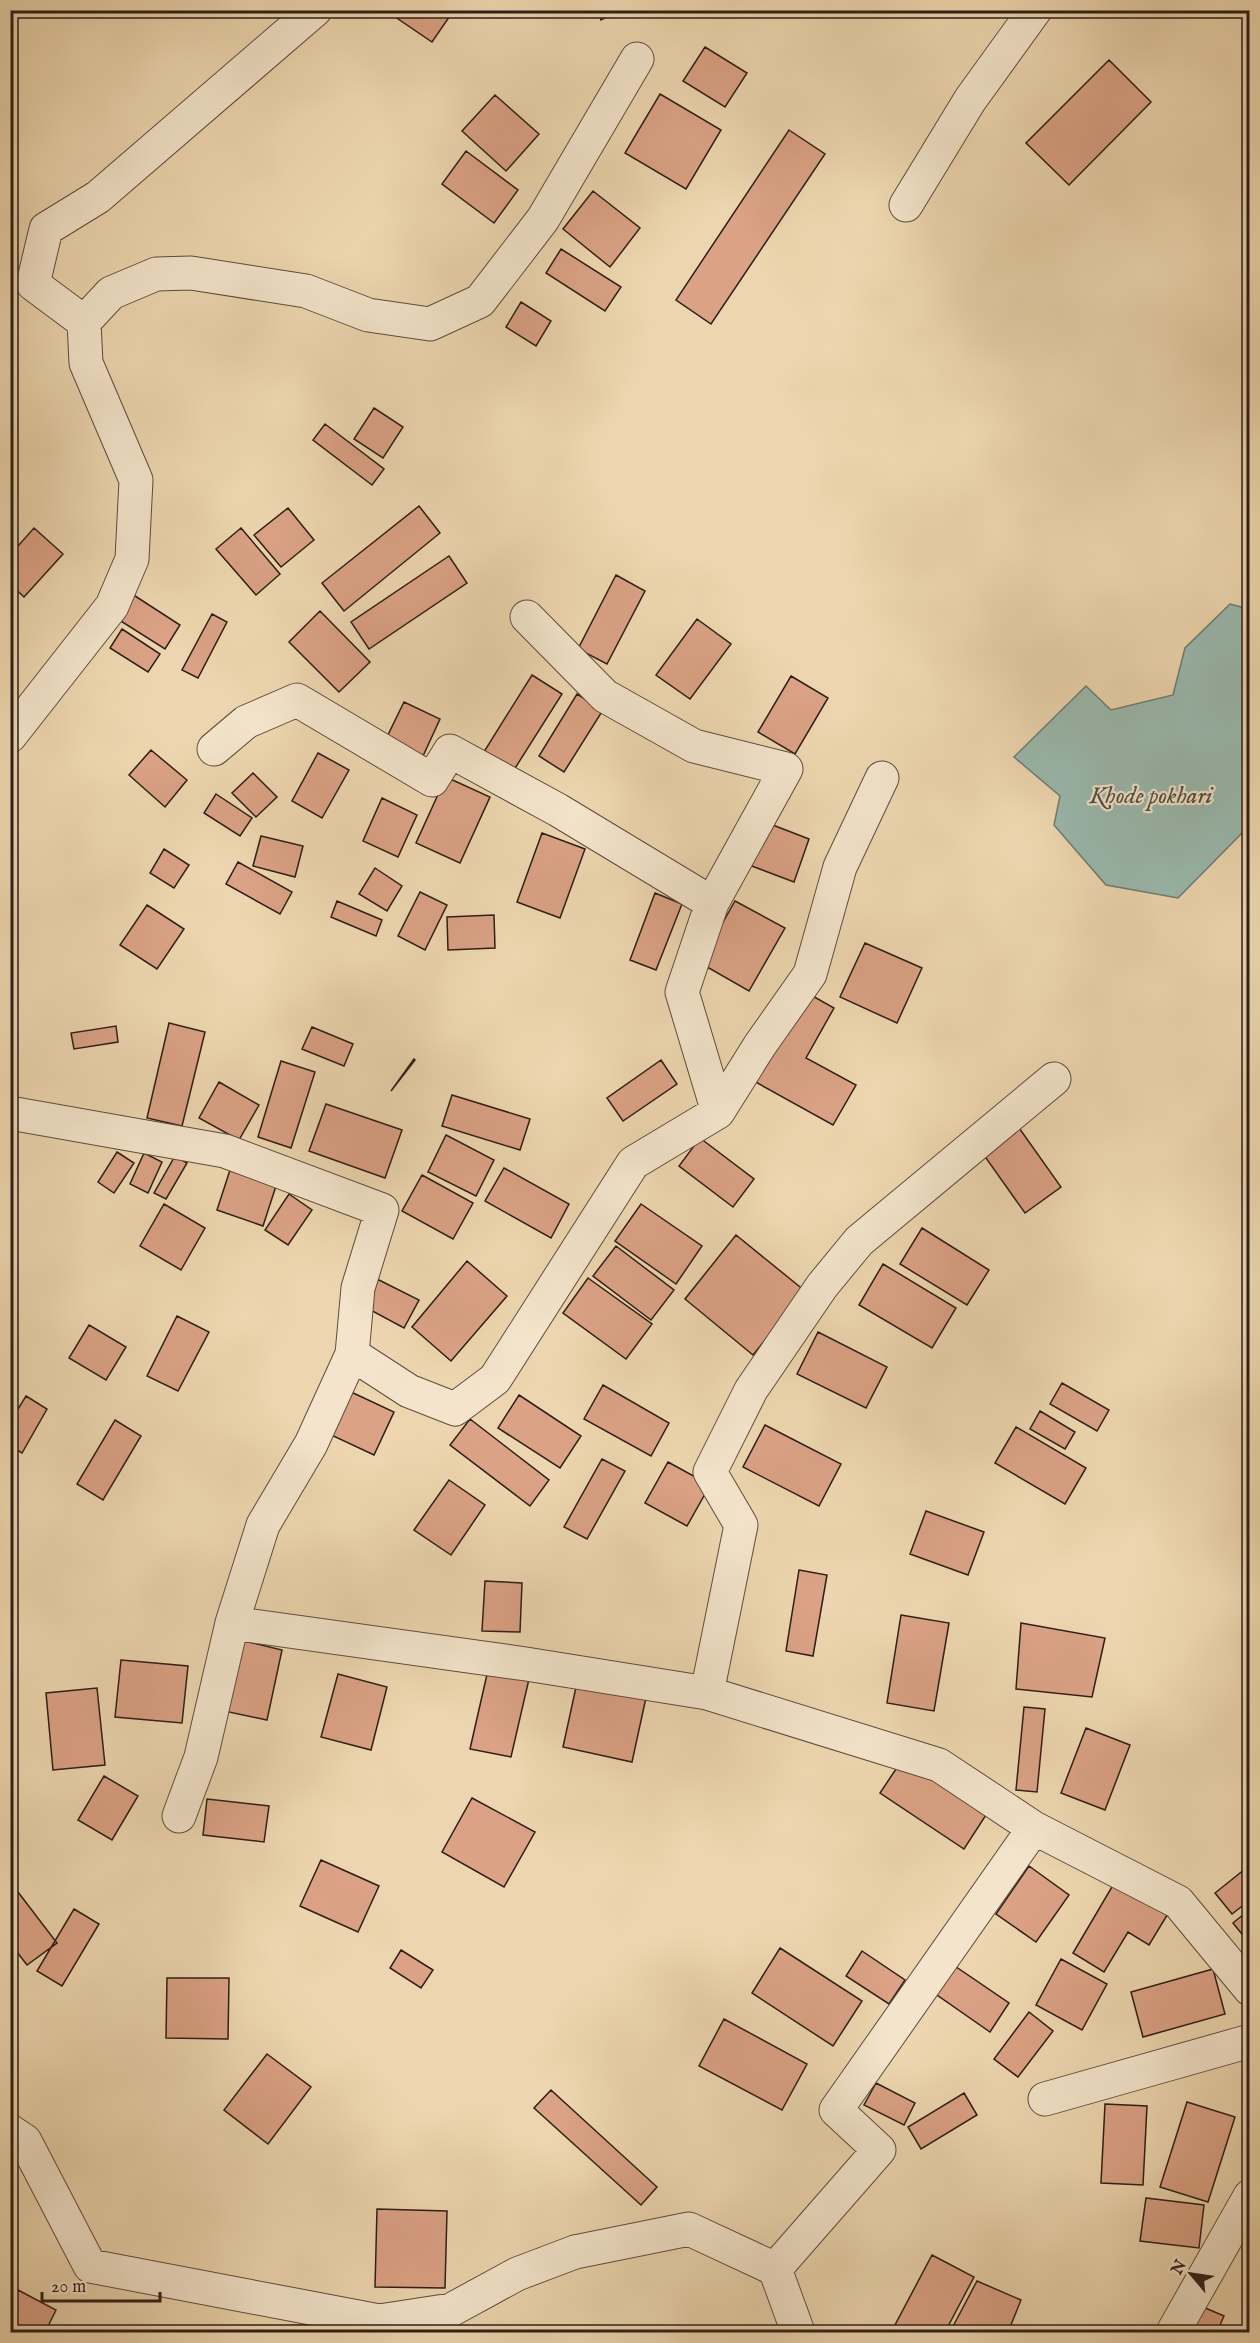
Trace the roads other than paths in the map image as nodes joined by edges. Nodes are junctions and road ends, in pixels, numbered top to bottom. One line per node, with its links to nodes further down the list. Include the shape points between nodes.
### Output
1 (315, 10): 5 (street, via 98,197 46,229 33,285)
2 (1035, 10): 4 (street, via 970,100)
3 (638, 59): 5 (street, via 543,219 480,301 430,324 368,315 306,291 191,273 156,274 111,293)
4 (906, 205)
5 (84, 322): 7 (street, via 86,363 136,480 132,559 112,606)
6 (528, 617): 10 (street, via 605,696 694,746 786,768)
7 (10, 736)
8 (214, 749): 10 (street, via 246,722 297,700 432,780 450,751 558,810)
9 (882, 778): 12 (street, via 840,867 810,974)
10 (712, 903): 12 (street, via 682,992)
11 (1054, 1079): 16 (street, via 859,1241 822,1286 751,1390 710,1472 741,1525)
12 (717, 1112): 14 (street, via 633,1163 495,1379 455,1409 410,1390)
13 (10, 1113): 14 (street, via 225,1151 382,1210 358,1288)
14 (352, 1354): 15 (street, via 310,1444 263,1525)
15 (232, 1623): 16 (street); 17 (street, via 201,1757)
16 (707, 1694): 18 (street, via 939,1765)
17 (179, 1816)
18 (1034, 1828): 19 (street, via 1178,1902); 25 (street, via 836,2110 879,2150)
19 (1250, 1989)
20 (1250, 2041): 21 (street)
21 (1045, 2099)
22 (10, 2131): 25 (street, via 25,2141 90,2266 327,2313 379,2321 451,2310 517,2274 575,2252 689,2229)
23 (1250, 2196): 24 (street)
24 (1239, 2243): 27 (street)
25 (775, 2269): 26 (street)
26 (798, 2332)
27 (1173, 2332)

